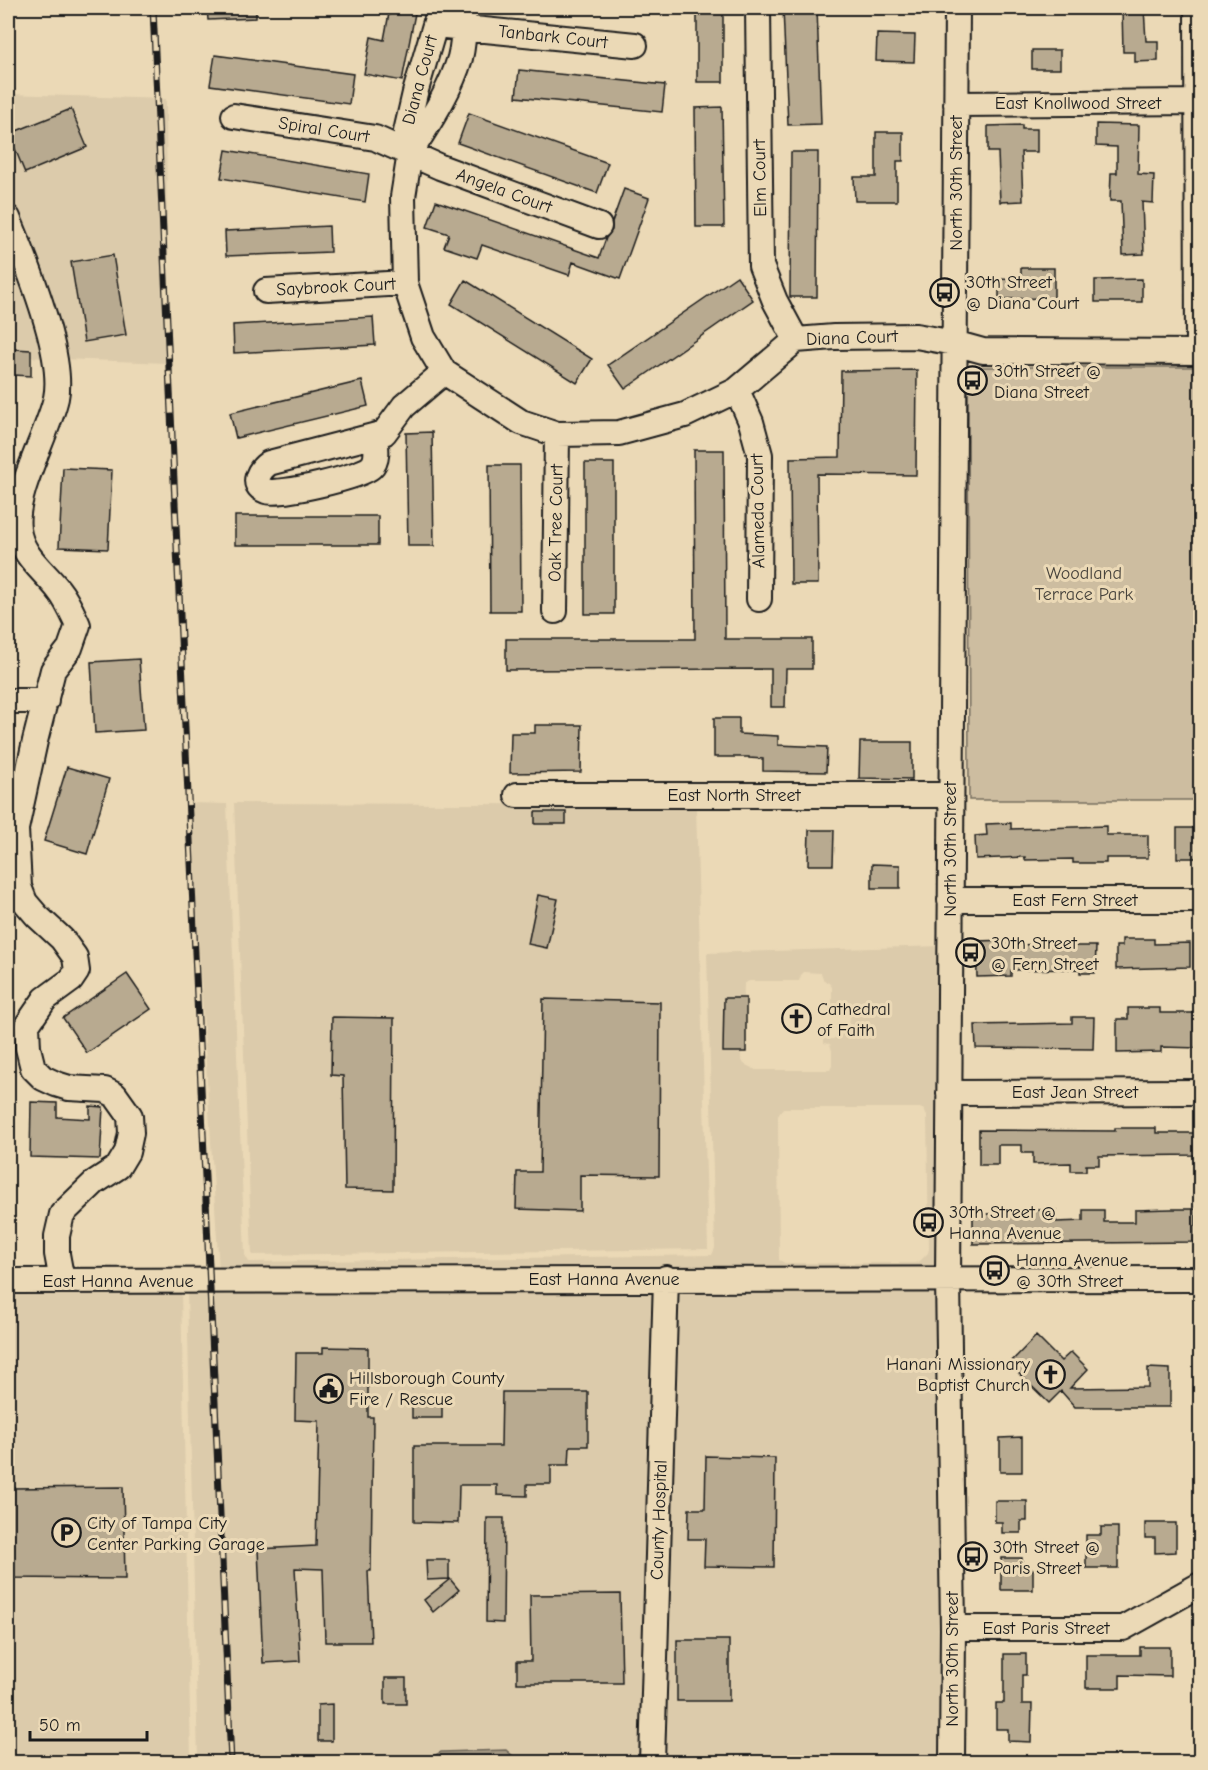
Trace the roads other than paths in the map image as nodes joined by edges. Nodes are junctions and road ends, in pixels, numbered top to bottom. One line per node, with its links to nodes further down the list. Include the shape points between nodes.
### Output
1 (758, 8): 16 (street, Elm Court, via 761,266)
2 (957, 8): 8 (street, North 30th Street)
3 (1197, 8): 7 (street)
4 (437, 16): 5 (street, Tanbark Court); 10 (street, Diana Court, via 406,132)
5 (463, 18): 6 (street, Tanbark Court); 10 (street, Diana Court, via 460,57 451,82)
6 (635, 45)
7 (1199, 102): 8 (street, East Knollwood Street); 18 (street)
8 (956, 104): 17 (street, North 30th Street)
9 (234, 116): 10 (street, Spiral Court, via 375,138)
10 (411, 153): 12 (street, Angela Court); 14 (street, Diana Court, via 403,197)
11 (8, 218): 13 (street)
12 (599, 226)
13 (14, 245): 26 (street, via 51,338 57,377 56,397 21,503 18,529 25,552 70,606 78,625 70,648 53,670)
14 (405, 283): 15 (street, Saybrook Court); 19 (street, Diana Court, via 423,337)
15 (266, 291)
16 (796, 340): 17 (street, Diana Court, via 916,336); 20 (street, Diana Court)
17 (954, 343): 18 (street, Diana Court, via 983,351); 28 (street, North 30th Street)
18 (1199, 352)
19 (444, 372): 21 (street, Diana Court, via 521,422); 22 (street, via 404,406 384,433)
20 (737, 390): 21 (street, Diana Court, via 685,415 619,433); 23 (street, Alameda Court, via 760,455)
21 (556, 434): 24 (street, Oak Tree Court)
22 (375, 436): 22 (street, via 269,463 258,473 260,487 267,492 304,489 361,472 372,467)
23 (759, 599)
24 (555, 611)
25 (8, 701): 26 (street)
26 (46, 701): 37 (street, via 16,829 19,886 25,902 75,957 77,971 45,999 27,1025 28,1048 33,1068 43,1078 69,1088 105,1090 115,1095 130,1116 131,1133 127,1152 118,1167 95,1182 62,1214 57,1254)
27 (517, 795): 28 (street, East North Street)
28 (951, 795): 29 (street, North 30th Street)
29 (950, 900): 30 (street, East Fern Street); 31 (street, North 30th Street)
30 (1200, 900)
31 (949, 1092): 32 (street, East Jean Street); 34 (street, North 30th Street)
32 (1200, 1092)
33 (666, 1278): 34 (street, East Hanna Avenue); 37 (street, East Hanna Avenue); 40 (street, County Hospital)
34 (948, 1279): 35 (street, East Hanna Avenue); 39 (street, North 30th Street)
35 (1200, 1279)
36 (8, 1281): 37 (street, East Hanna Avenue)
37 (62, 1281)
38 (1200, 1585): 39 (street, East Paris Street, via 1124,1628)
39 (953, 1628): 41 (street, North 30th Street)
40 (652, 1762)
41 (952, 1762)

